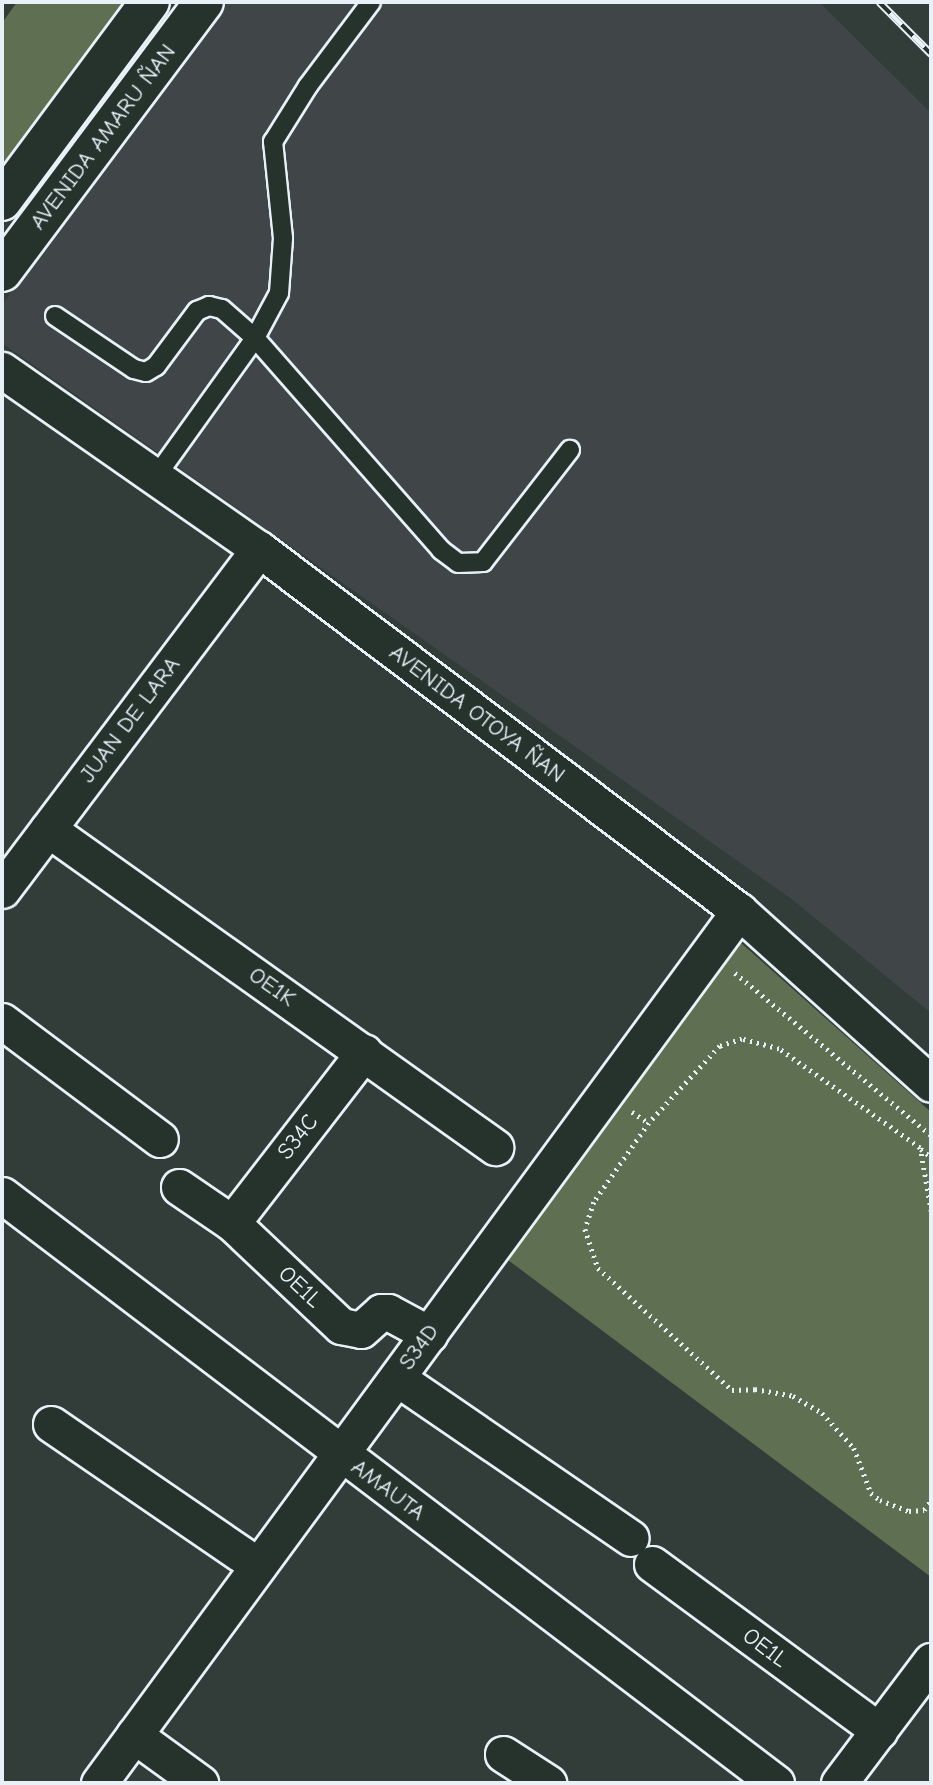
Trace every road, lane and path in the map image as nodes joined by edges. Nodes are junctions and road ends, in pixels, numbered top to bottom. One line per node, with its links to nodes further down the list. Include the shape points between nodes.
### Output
1 (150, 2): 4 (main road, AVENIDA AMARU ÑAN)
2 (204, 2): 5 (main road, AVENIDA AMARU ÑAN)
3 (370, 2): 7 (lane, via 308,86 274,142 283,238 279,293)
4 (2, 201)
5 (2, 272)
6 (55, 316): 7 (lane, via 134,369 146,372 156,366 197,311 209,306 222,309)
7 (256, 338): 9 (lane, via 441,550 458,563 483,562); 10 (lane)
8 (2, 370): 10 (street, AVENIDA OTOYA ÑAN)
9 (570, 450)
10 (157, 475): 11 (street, AVENIDA OTOYA ÑAN)
11 (259, 549): 12 (street, JUAN DE LARA); 14 (street, AVENIDA OTOYA ÑAN)
12 (48, 829): 13 (street, JUAN DE LARA); 17 (street, OE1K)
13 (2, 890)
14 (739, 911): 15 (street, S34D); 18 (street, AVENIDA OTOYA ÑAN)
15 (710, 952): 19 (path); 28 (street, S34D)
16 (2, 1021): 20 (street)
17 (364, 1052): 21 (street, OE1K); 27 (street, S34C)
18 (931, 1084)
19 (931, 1135)
20 (160, 1139)
21 (495, 1147)
22 (920, 1148): 23 (path); 26 (path); 32 (path, via 779,1049 742,1039 720,1046 649,1123 594,1202 585,1229 597,1268 732,1390 793,1396 822,1413 854,1448 871,1493 880,1500 909,1511 924,1510)
23 (931, 1157)
24 (179, 1187): 27 (street, OE1L)
25 (2, 1195): 31 (street, AMAUTA)
26 (931, 1211)
27 (232, 1223): 28 (street, OE1L, via 341,1326 361,1330 388,1312)
28 (429, 1335): 29 (street, S34D)
29 (397, 1378): 31 (street, S34D); 35 (street, OE1L, via 641,1551)
30 (51, 1424): 33 (street)
31 (340, 1454): 33 (street, S34D); 41 (street, AMAUTA)
32 (931, 1500)
33 (258, 1566): 36 (street, S34D)
34 (931, 1661): 35 (street)
35 (879, 1731): 42 (street)
36 (134, 1735): 38 (street, S34D); 39 (street)
37 (503, 1754): 40 (street)
38 (99, 1783)
39 (200, 1783)
40 (548, 1783)
41 (776, 1783)
42 (839, 1783)

